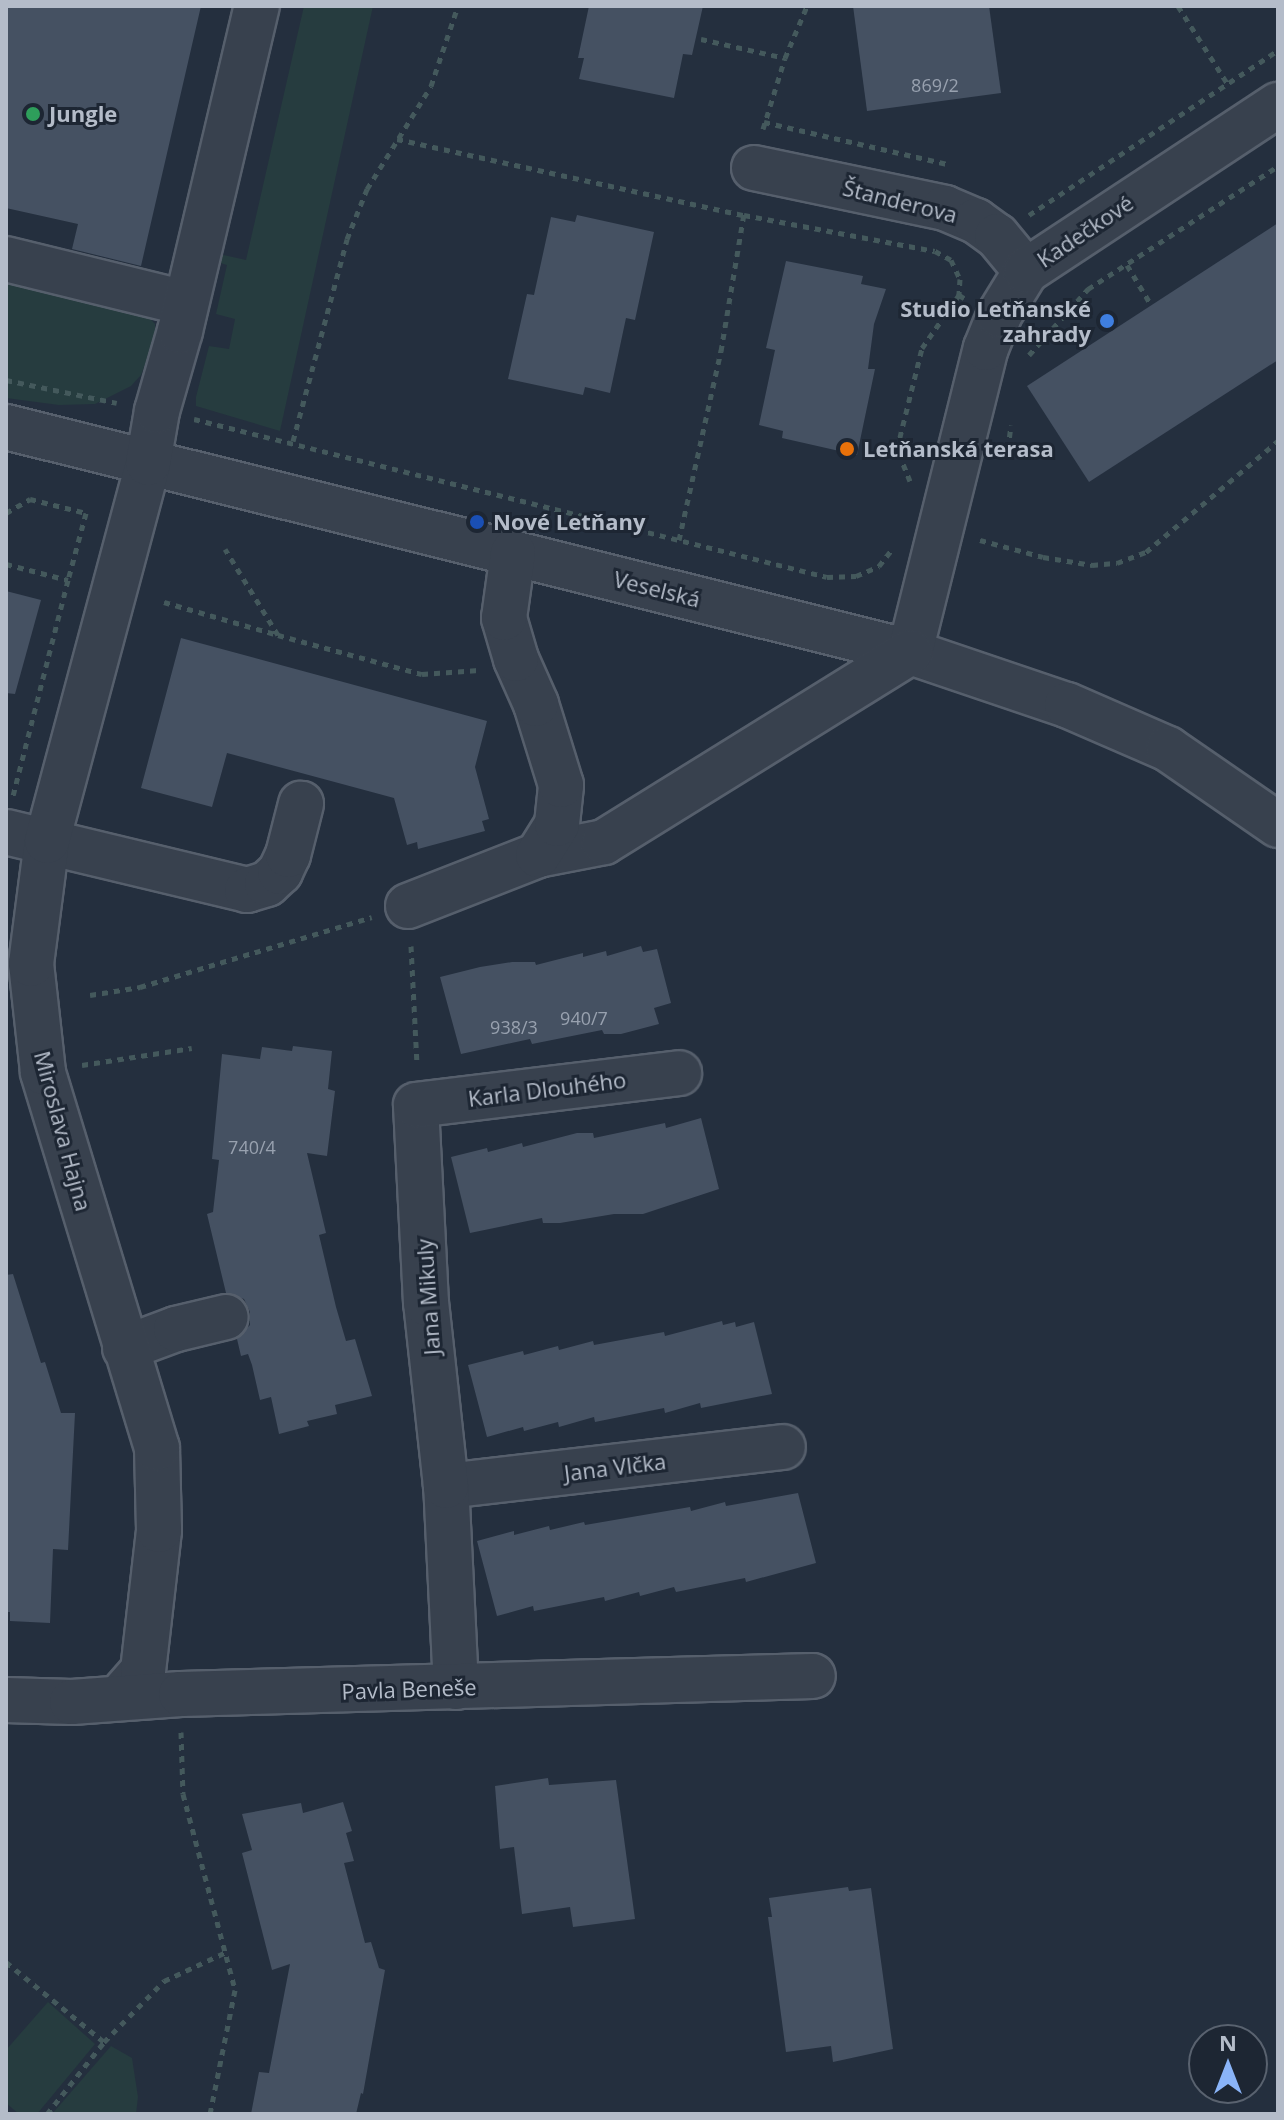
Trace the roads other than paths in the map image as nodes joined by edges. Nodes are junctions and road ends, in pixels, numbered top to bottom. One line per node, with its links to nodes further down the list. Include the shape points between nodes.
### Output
1 (257, 6): 6 (street, Miroslava Hajna)
2 (1265, 113): 5 (street, Kadečkové)
3 (754, 168): 5 (street, Štanderova, via 945,208 997,236)
4 (6, 259): 6 (street)
5 (1026, 271): 10 (street, Kadečkové, via 986,348)
6 (185, 303): 8 (street, Miroslava Hajna)
7 (6, 427): 8 (street, Veselská)
8 (148, 463): 9 (street, Veselská); 12 (street, Miroslava Hajna)
9 (513, 553): 10 (street, Veselská); 14 (street, via 504,618 561,785 557,824)
10 (910, 652): 13 (street, Veselská, via 1067,705 1168,749); 14 (street, via 604,842)
11 (301, 804): 12 (street, via 280,872 267,884 247,890)
12 (22, 824): 19 (street, Miroslava Hajna, via 43,1072)
13 (1278, 825)
14 (538, 855): 15 (street)
15 (408, 906)
16 (679, 1073): 17 (street, Karla Dlouhého)
17 (416, 1105): 21 (street, Jana Mikuly, via 426,1303)
18 (226, 1317): 19 (street)
19 (125, 1348): 24 (street, Miroslava Hajna, via 157,1448 159,1530 143,1671)
20 (783, 1447): 21 (street, Jana Vlčka)
21 (446, 1486): 23 (street, Jana Mikuly)
22 (813, 1676): 23 (street, Pavla Beneše)
23 (456, 1687): 24 (street, Pavla Beneše)
24 (120, 1697): 25 (street, Pavla Beneše)
25 (6, 1700)

